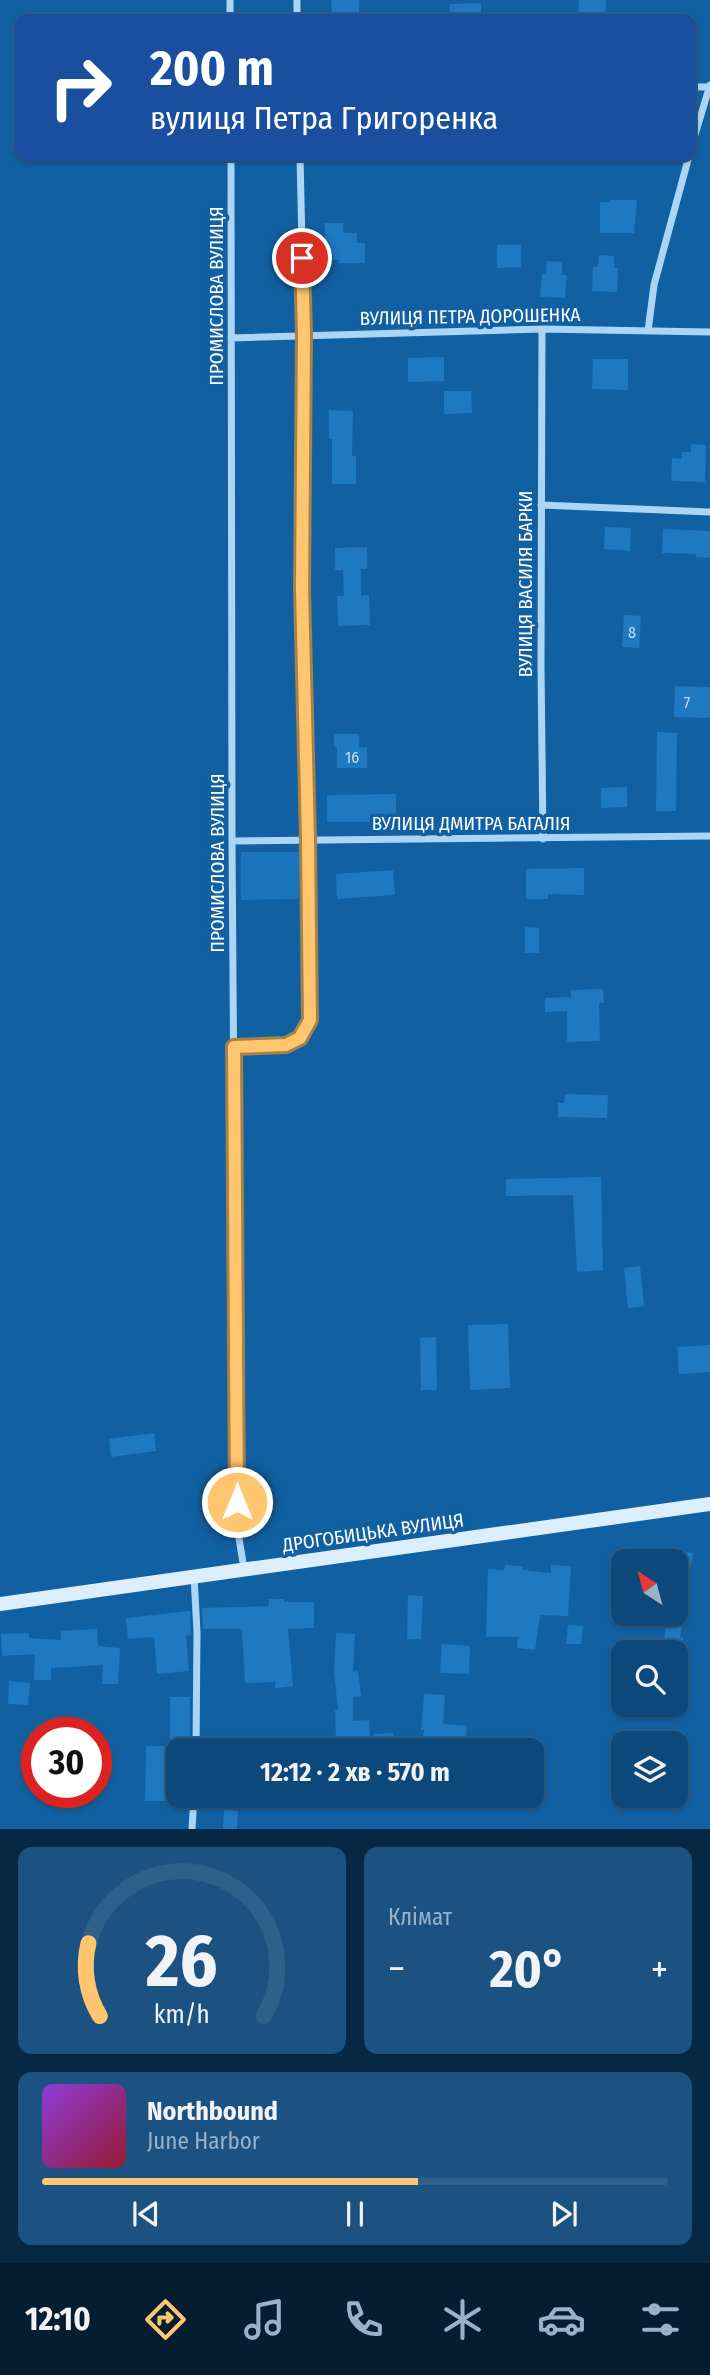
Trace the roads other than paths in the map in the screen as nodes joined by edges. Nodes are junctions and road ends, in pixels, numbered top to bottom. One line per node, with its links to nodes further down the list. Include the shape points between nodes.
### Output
1 (710, 86): 2 (street)
2 (696, 132)
3 (231, 161): 10 (street, ПРОМИСЛОВА ВУЛИЦЯ)
4 (300, 161): 9 (street)
5 (688, 161): 7 (street, via 654,285)
6 (542, 330): 7 (street, ВУЛИЦЯ ПЕТРА ДОРОШЕНКА); 9 (street, ВУЛИЦЯ ПЕТРА ДОРОШЕНКА); 11 (street, ВУЛИЦЯ ВАСИЛЯ БАРКИ)
7 (648, 331): 8 (street, ВУЛИЦЯ ПЕТРА ДОРОШЕНКА)
8 (710, 332)
9 (304, 335): 10 (street, ВУЛИЦЯ ПЕТРА ДОРОШЕНКА); 15 (street, via 302,589)
10 (232, 338): 16 (street, ПРОМИСЛОВА ВУЛИЦЯ)
11 (541, 505): 12 (street); 14 (street, ВУЛИЦЯ ВАСИЛЯ БАРКИ)
12 (710, 512)
13 (710, 836): 14 (street, ВУЛИЦЯ ДМИТРА БАГАЛІЯ)
14 (543, 839): 15 (street, ВУЛИЦЯ ДМИТРА БАГАЛІЯ)
15 (308, 840): 16 (street, ВУЛИЦЯ ДМИТРА БАГАЛІЯ); 17 (street, via 310,1020 300,1038 286,1045)
16 (232, 841): 17 (street, ПРОМИСЛОВА ВУЛИЦЯ)
17 (234, 1047): 19 (street, ПРОМИСЛОВА ВУЛИЦЯ, via 237,1526)
18 (710, 1504): 19 (main road, ДРОГОБИЦЬКА ВУЛИЦЯ)
19 (244, 1569): 20 (main road, ДРОГОБИЦЬКА ВУЛИЦЯ)
20 (194, 1576): 21 (main road, ДРОГОБИЦЬКА ВУЛИЦЯ); 22 (street)
21 (0, 1604)
22 (196, 1738)
23 (193, 1808): 24 (street)
24 (192, 1829)

